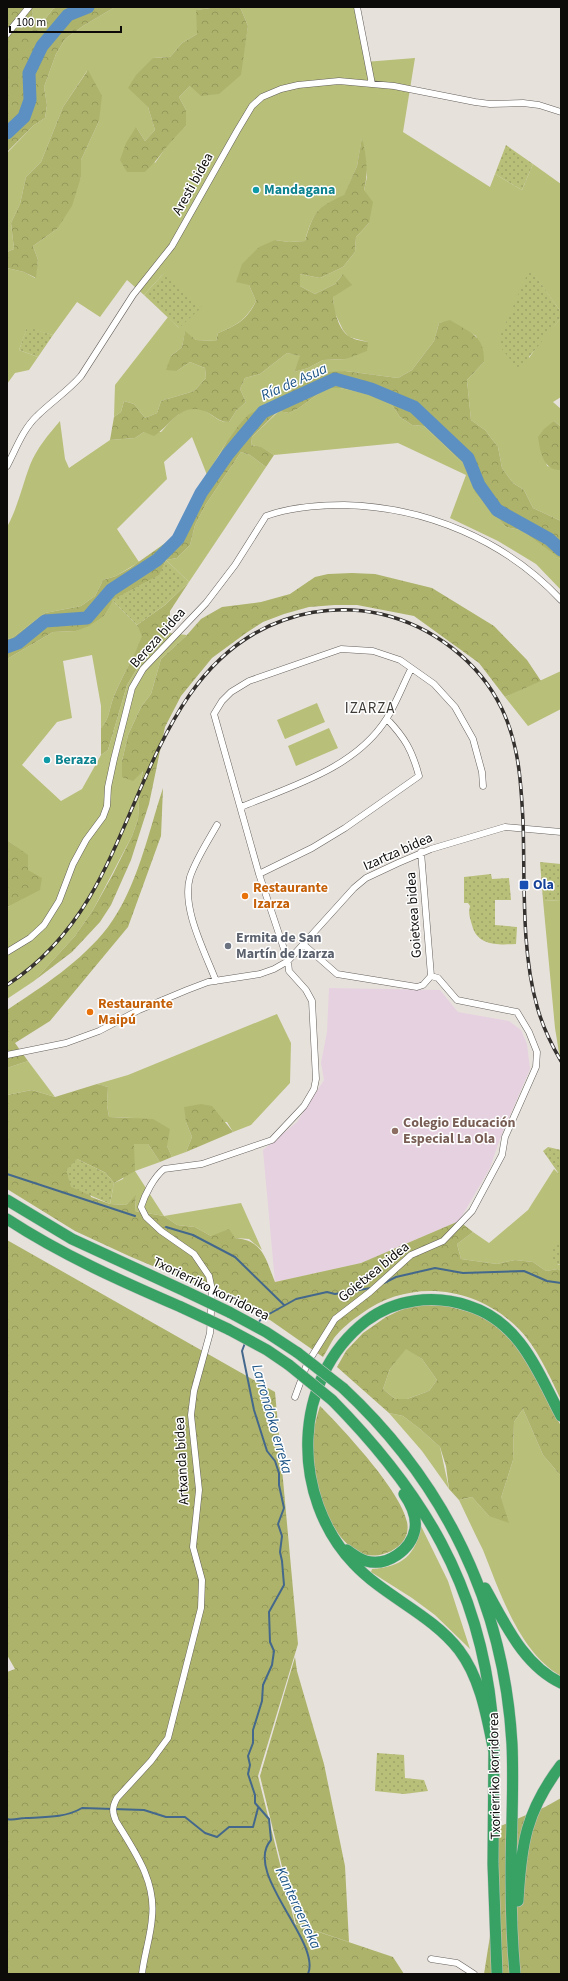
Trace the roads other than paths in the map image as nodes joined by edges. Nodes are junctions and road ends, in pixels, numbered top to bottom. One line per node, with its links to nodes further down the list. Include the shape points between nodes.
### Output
1 (29, 7): 3 (street)
2 (357, 7): 4 (street)
3 (7, 34)
4 (372, 84): 5 (street, Aresti bidea, via 490,104 539,105); 6 (street, Aresti bidea, via 339,81 312,83 281,89 258,100 236,131 167,253 133,295 81,376 30,424)
5 (561, 112)
6 (7, 466)
7 (561, 600): 17 (street, Bereza bidea, via 535,576 499,550 456,528 415,514 382,508 336,505 302,508 266,516 236,565 206,602 143,669 132,688 103,817 86,840 44,925 30,938)
8 (411, 669): 9 (street); 10 (street, via 434,684 455,707 473,739); 11 (street, via 400,660 373,651 341,649 249,681 231,692 214,714)
9 (387, 719): 11 (street, via 350,758); 15 (street, via 401,734 413,755 419,776 345,828 312,848)
10 (483, 786)
11 (241, 807): 15 (street)
12 (217, 825): 20 (street, via 190,876 187,890 191,917)
13 (561, 832): 14 (street, Izartza bidea, via 506,827)
14 (422, 852): 16 (street, Izartza bidea, via 360,882); 19 (street, Goietxea bidea)
15 (259, 874): 18 (street)
16 (304, 944): 18 (street, Izartza bidea); 19 (street, Goietxea bidea, via 337,974 417,987 423,985)
17 (7, 952)
18 (288, 961): 20 (street, Izartza bidea, via 260,974); 34 (street, Artxanda bidea, via 289,971 312,1001 316,1079 309,1098 297,1115 264,1144 202,1164 164,1169 141,1207 146,1217 161,1231 194,1254 209,1276 212,1290 210,1333 194,1391 191,1415 199,1490 193,1547 202,1580 201,1608 168,1738 160,1751 113,1805 116,1821 138,1858 151,1893 152,1916)
19 (431, 976): 24 (street, Goietxea bidea, via 438,978 457,1000 517,1012 537,1052 536,1067 505,1137 502,1155 472,1211 443,1241 411,1255 335,1319 307,1364)
20 (216, 981): 21 (street, Izartza bidea, via 158,1000 99,1031 66,1043)
21 (7, 1055)
22 (7, 1200): 28 (highway, Txorierriko korridorea, bridge, via 85,1246 187,1292 266,1332 298,1353 342,1388 387,1432 436,1499)
23 (7, 1219): 26 (highway, Txorierriko korridorea, bridge, via 43,1242 92,1267 267,1350 332,1400)
24 (294, 1397)
25 (561, 1416): 27 (highway, via 522,1344 505,1326 485,1312 454,1301 433,1299 404,1303 376,1315 349,1336 330,1361 319,1382 310,1419 308,1454 312,1486 321,1514)
26 (389, 1463): 27 (highway, via 410,1502 414,1515 414,1530 407,1546 392,1558 375,1562 359,1558); 30 (highway, Txorierriko korridorea, via 412,1492 431,1523 468,1602 488,1680)
27 (340, 1545): 30 (highway, via 354,1564 389,1594 445,1634 460,1651 470,1668 484,1704)
28 (468, 1559): 29 (highway, via 522,1651 542,1671); 32 (highway, Txorierriko korridorea, via 500,1654 509,1710 512,1766)
29 (561, 1683)
30 (494, 1752): 36 (highway, Txorierriko korridorea)
31 (561, 1765): 32 (highway, via 537,1801 525,1832)
32 (513, 1936): 37 (highway, Txorierriko korridorea)
33 (431, 1959): 35 (street, via 457,1963)
34 (142, 1974)
35 (474, 1974)
36 (497, 1974)
37 (515, 1974)

